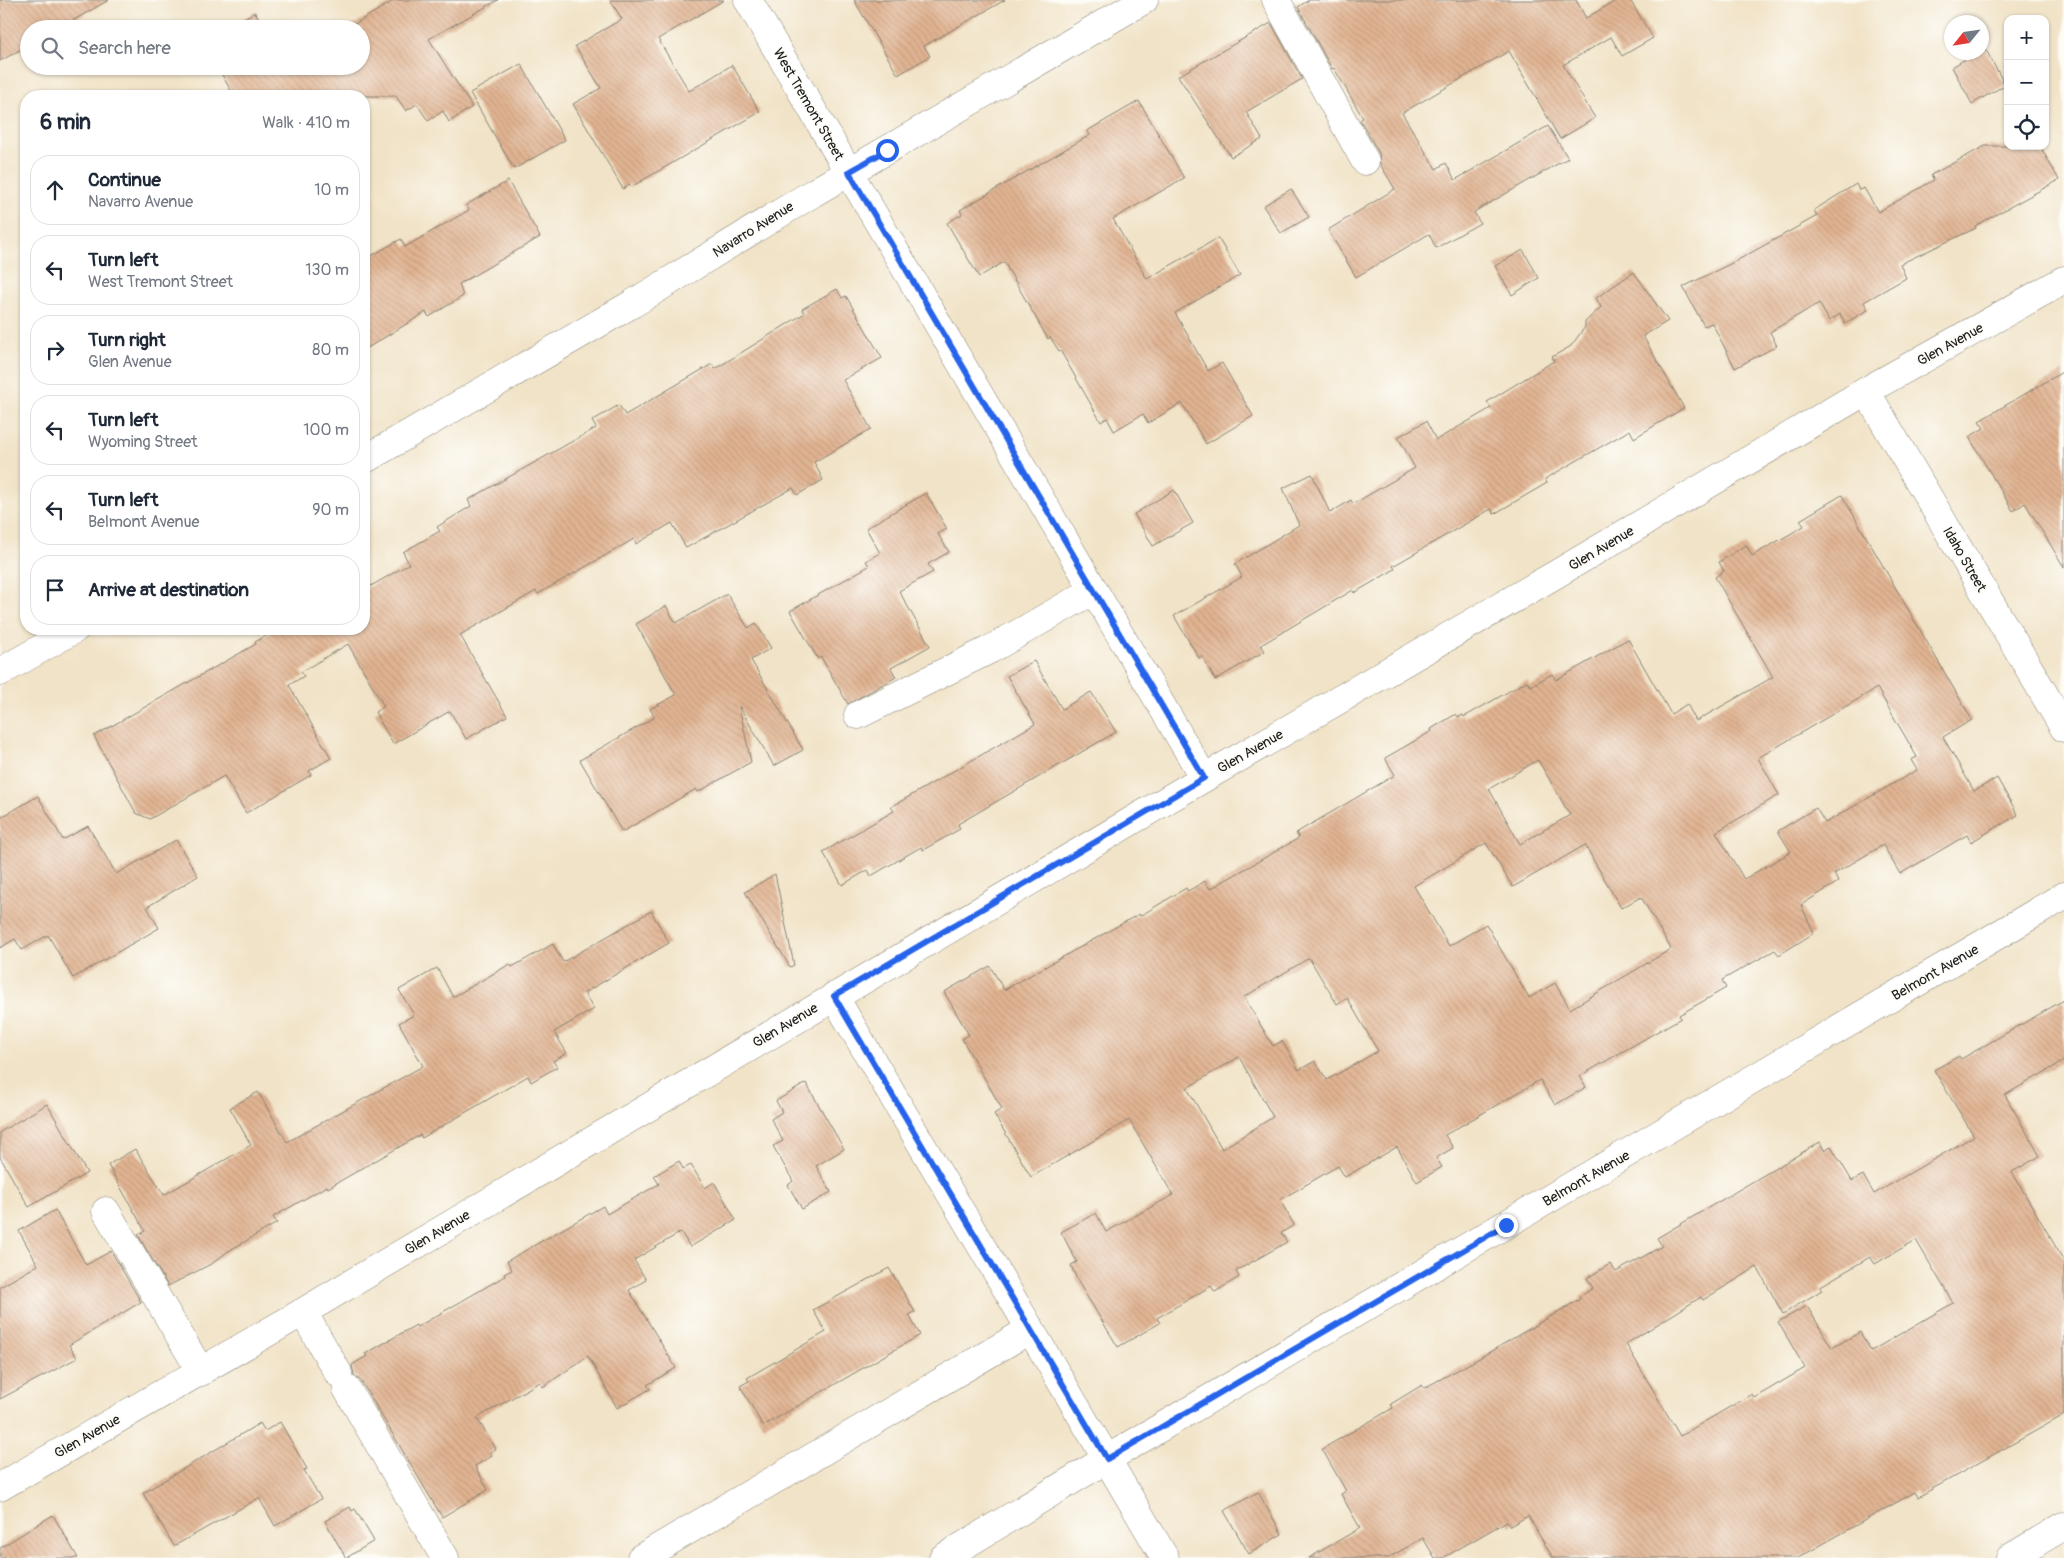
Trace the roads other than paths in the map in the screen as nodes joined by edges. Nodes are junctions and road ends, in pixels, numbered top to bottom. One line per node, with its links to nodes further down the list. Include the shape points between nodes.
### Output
1 (748, 0): 5 (street, West Tremont Street)
2 (1144, 0): 5 (street, Navarro Avenue)
3 (1276, 0): 4 (street)
4 (1365, 161)
5 (849, 172): 8 (street, Navarro Avenue, via 632,304); 9 (street, West Tremont Street)
6 (2064, 280): 7 (street, Glen Avenue)
7 (1866, 391): 13 (street, Idaho Street); 14 (street, Glen Avenue)
8 (370, 457)
9 (1094, 590): 12 (street, via 991,649); 14 (street, West Tremont Street)
10 (65, 635): 11 (street)
11 (0, 672)
12 (858, 715)
13 (2064, 728)
14 (1204, 778): 16 (street, Glen Avenue)
15 (2064, 896): 21 (street, Belmont Avenue)
16 (834, 996): 18 (street, Glen Avenue); 19 (street)
17 (106, 1211): 20 (street)
18 (303, 1312): 20 (street, Glen Avenue); 24 (street)
19 (1030, 1329): 21 (street); 25 (street)
20 (201, 1372): 22 (street, Glen Avenue)
21 (1107, 1459): 26 (street, Belmont Avenue); 27 (street)
22 (0, 1488)
23 (2064, 1526): 28 (street)
24 (445, 1558)
25 (641, 1558)
26 (943, 1558)
27 (1165, 1558)
28 (2010, 1558)

